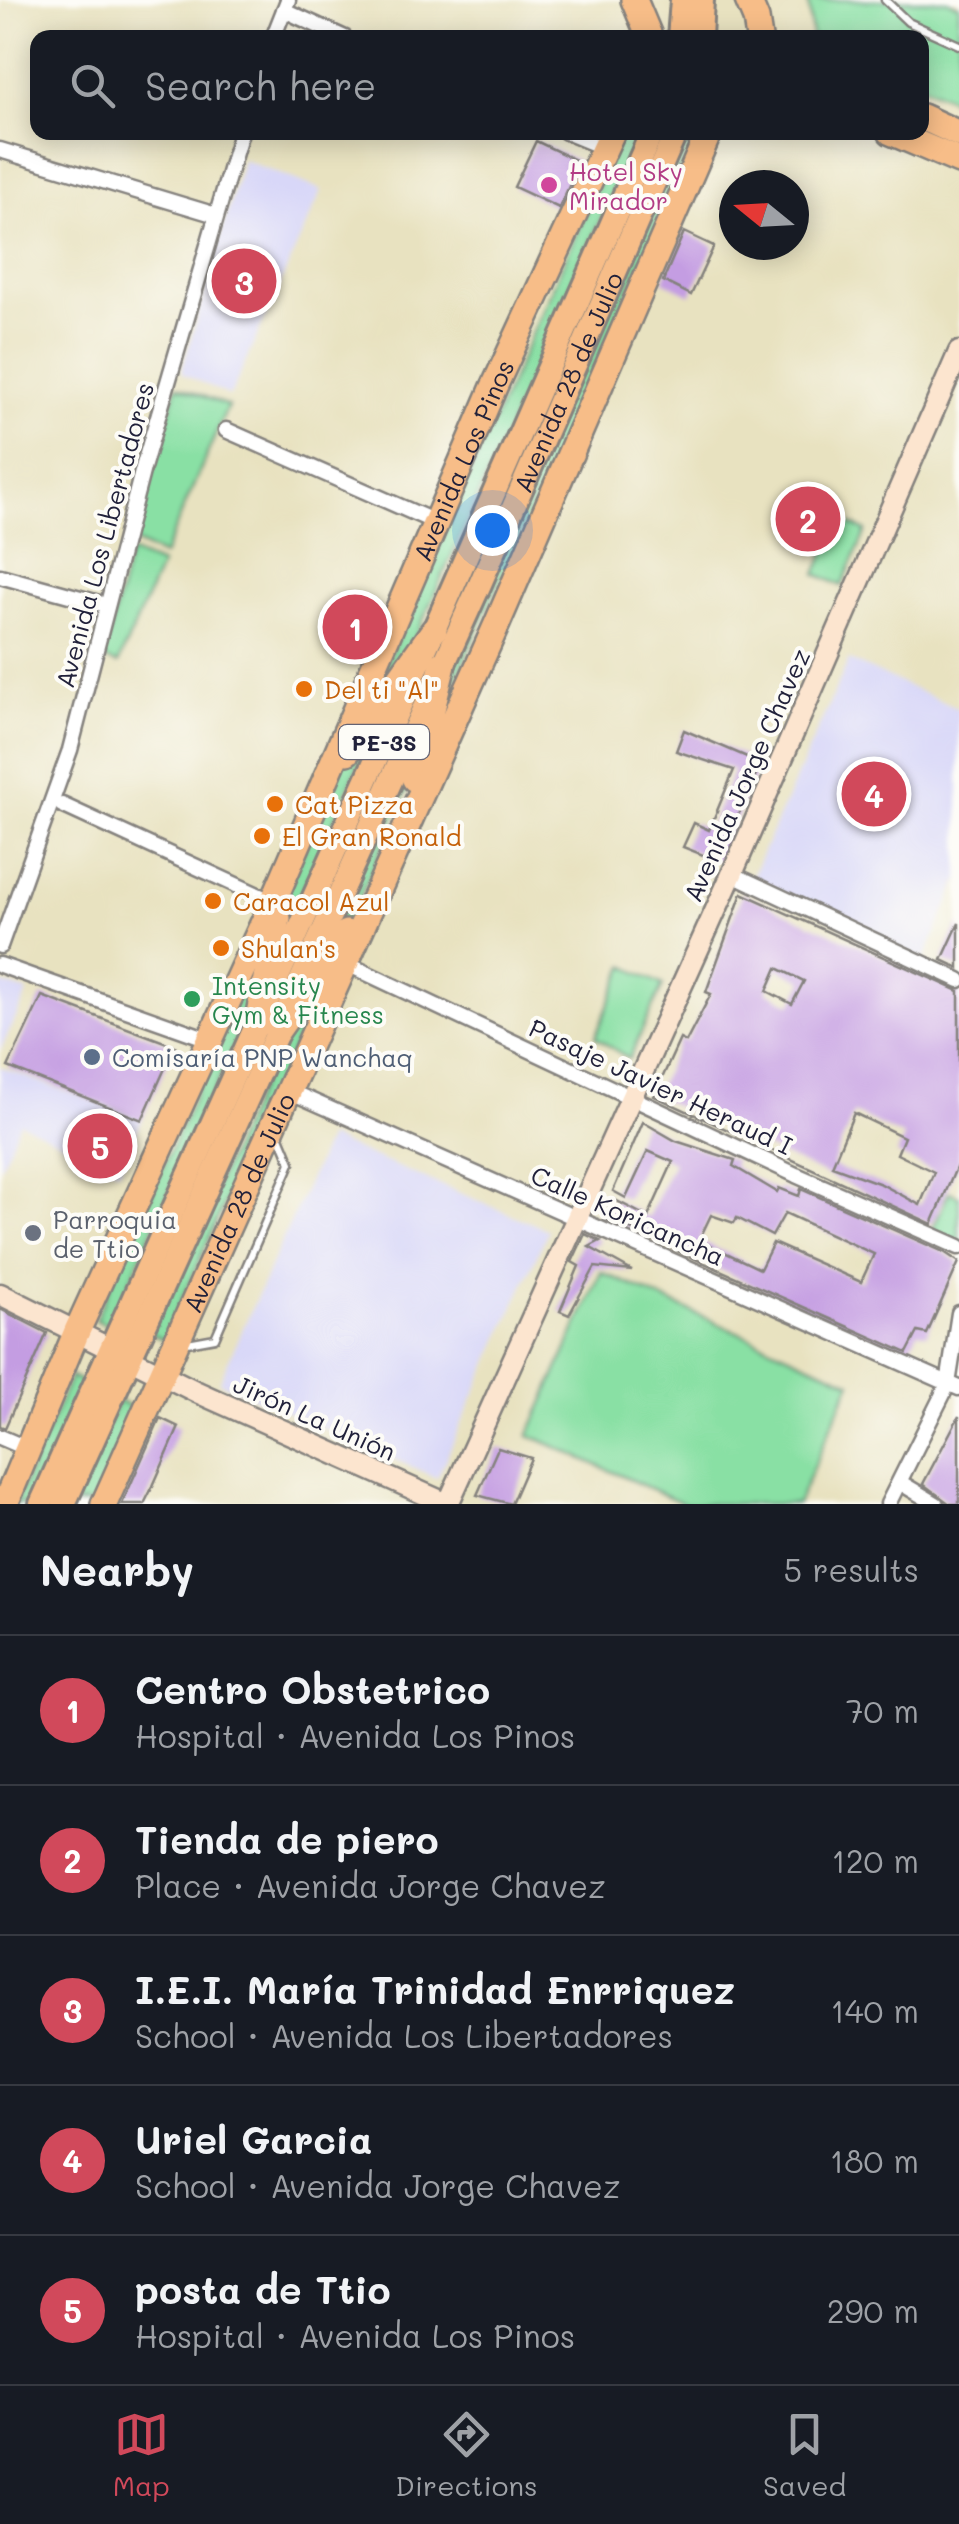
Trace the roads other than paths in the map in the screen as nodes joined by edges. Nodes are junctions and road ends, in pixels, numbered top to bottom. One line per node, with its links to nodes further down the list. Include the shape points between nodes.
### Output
1 (634, 0): 9 (highway)
2 (682, 0): 10 (main road)
3 (702, 0): 11 (main road)
4 (748, 0): 12 (highway)
5 (885, 0): 13 (lane)
6 (286, 5): 7 (street); 8 (street)
7 (276, 30)
8 (331, 30)
9 (647, 30)
10 (680, 30)
11 (700, 30)
12 (758, 30)
13 (925, 30)
14 (929, 32): 15 (lane)
15 (959, 46)
16 (929, 120): 17 (highway)
17 (959, 134)
18 (239, 140): 26 (street, Avenida Los Libertadores)
19 (608, 140): 29 (highway, Avenida Los Pinos)
20 (648, 140): 32 (main road, Avenida 28 de Julio / PE-3S)
21 (672, 140): 33 (main road, Avenida 28 de Julio / PE-3S)
22 (706, 140): 36 (highway, Avenida 28 de Julio)
23 (910, 140): 25 (highway)
24 (0, 150): 26 (street)
25 (959, 161)
26 (216, 215): 31 (street, Avenida Los Libertadores)
27 (959, 352): 38 (street, Avenida Jorge Chavez)
28 (226, 430): 29 (street)
29 (435, 522): 34 (highway, Avenida Los Pinos)
30 (0, 576): 31 (street)
31 (106, 605): 41 (street, Avenida Los Libertadores, via 70,750)
32 (434, 630): 34 (highway); 45 (main road, Avenida 28 de Julio / PE-3S)
33 (443, 664): 36 (highway); 45 (main road, Avenida 28 de Julio / PE-3S)
34 (320, 791): 37 (highway, Avenida Los Pinos)
35 (62, 806): 40 (street)
36 (406, 828): 39 (highway, Avenida 28 de Julio)
37 (303, 831): 40 (highway, Avenida Los Pinos); 45 (highway, via 274,932)
38 (732, 874): 44 (street); 48 (street, Avenida Jorge Chavez)
39 (381, 884): 42 (highway, Avenida 28 de Julio); 45 (highway)
40 (273, 902): 46 (highway, Avenida Los Pinos)
41 (0, 946)
42 (346, 963): 47 (highway, Avenida 28 de Julio); 48 (street, Pasaje Javier Heraud I)
43 (0, 965): 46 (street)
44 (959, 980)
45 (267, 1028): 54 (main road, Avenida 28 de Julio / PE-3S)
46 (211, 1040): 53 (highway, Avenida Los Pinos)
47 (288, 1091): 49 (street, Calle Koricancha); 55 (highway, Avenida 28 de Julio)
48 (631, 1095): 49 (street, Avenida Jorge Chavez); 50 (street, Pasaje Javier Heraud I)
49 (577, 1216): 56 (street, Calle Koricancha); 64 (street, Avenida Jorge Chavez)
50 (959, 1247)
51 (0, 1294): 53 (street, Jirón La Unión)
52 (959, 1313): 56 (street)
53 (77, 1332): 54 (street, Jirón La Unión); 58 (highway, Avenida Los Pinos)
54 (120, 1353): 55 (street, Jirón La Unión); 61 (main road, Avenida 28 de Julio / PE-3S); 62 (main road, Avenida 28 de Julio / PE-3S)
55 (163, 1375): 63 (highway, Avenida 28 de Julio); 64 (street, Jirón La Unión)
56 (954, 1386): 59 (street)
57 (0, 1437): 58 (street)
58 (28, 1449): 60 (highway, Avenida Los Pinos)
59 (902, 1483): 65 (street); 66 (street)
60 (5, 1504)
61 (41, 1504)
62 (64, 1504)
63 (104, 1504)
64 (448, 1504)
65 (888, 1504)
66 (936, 1504)

